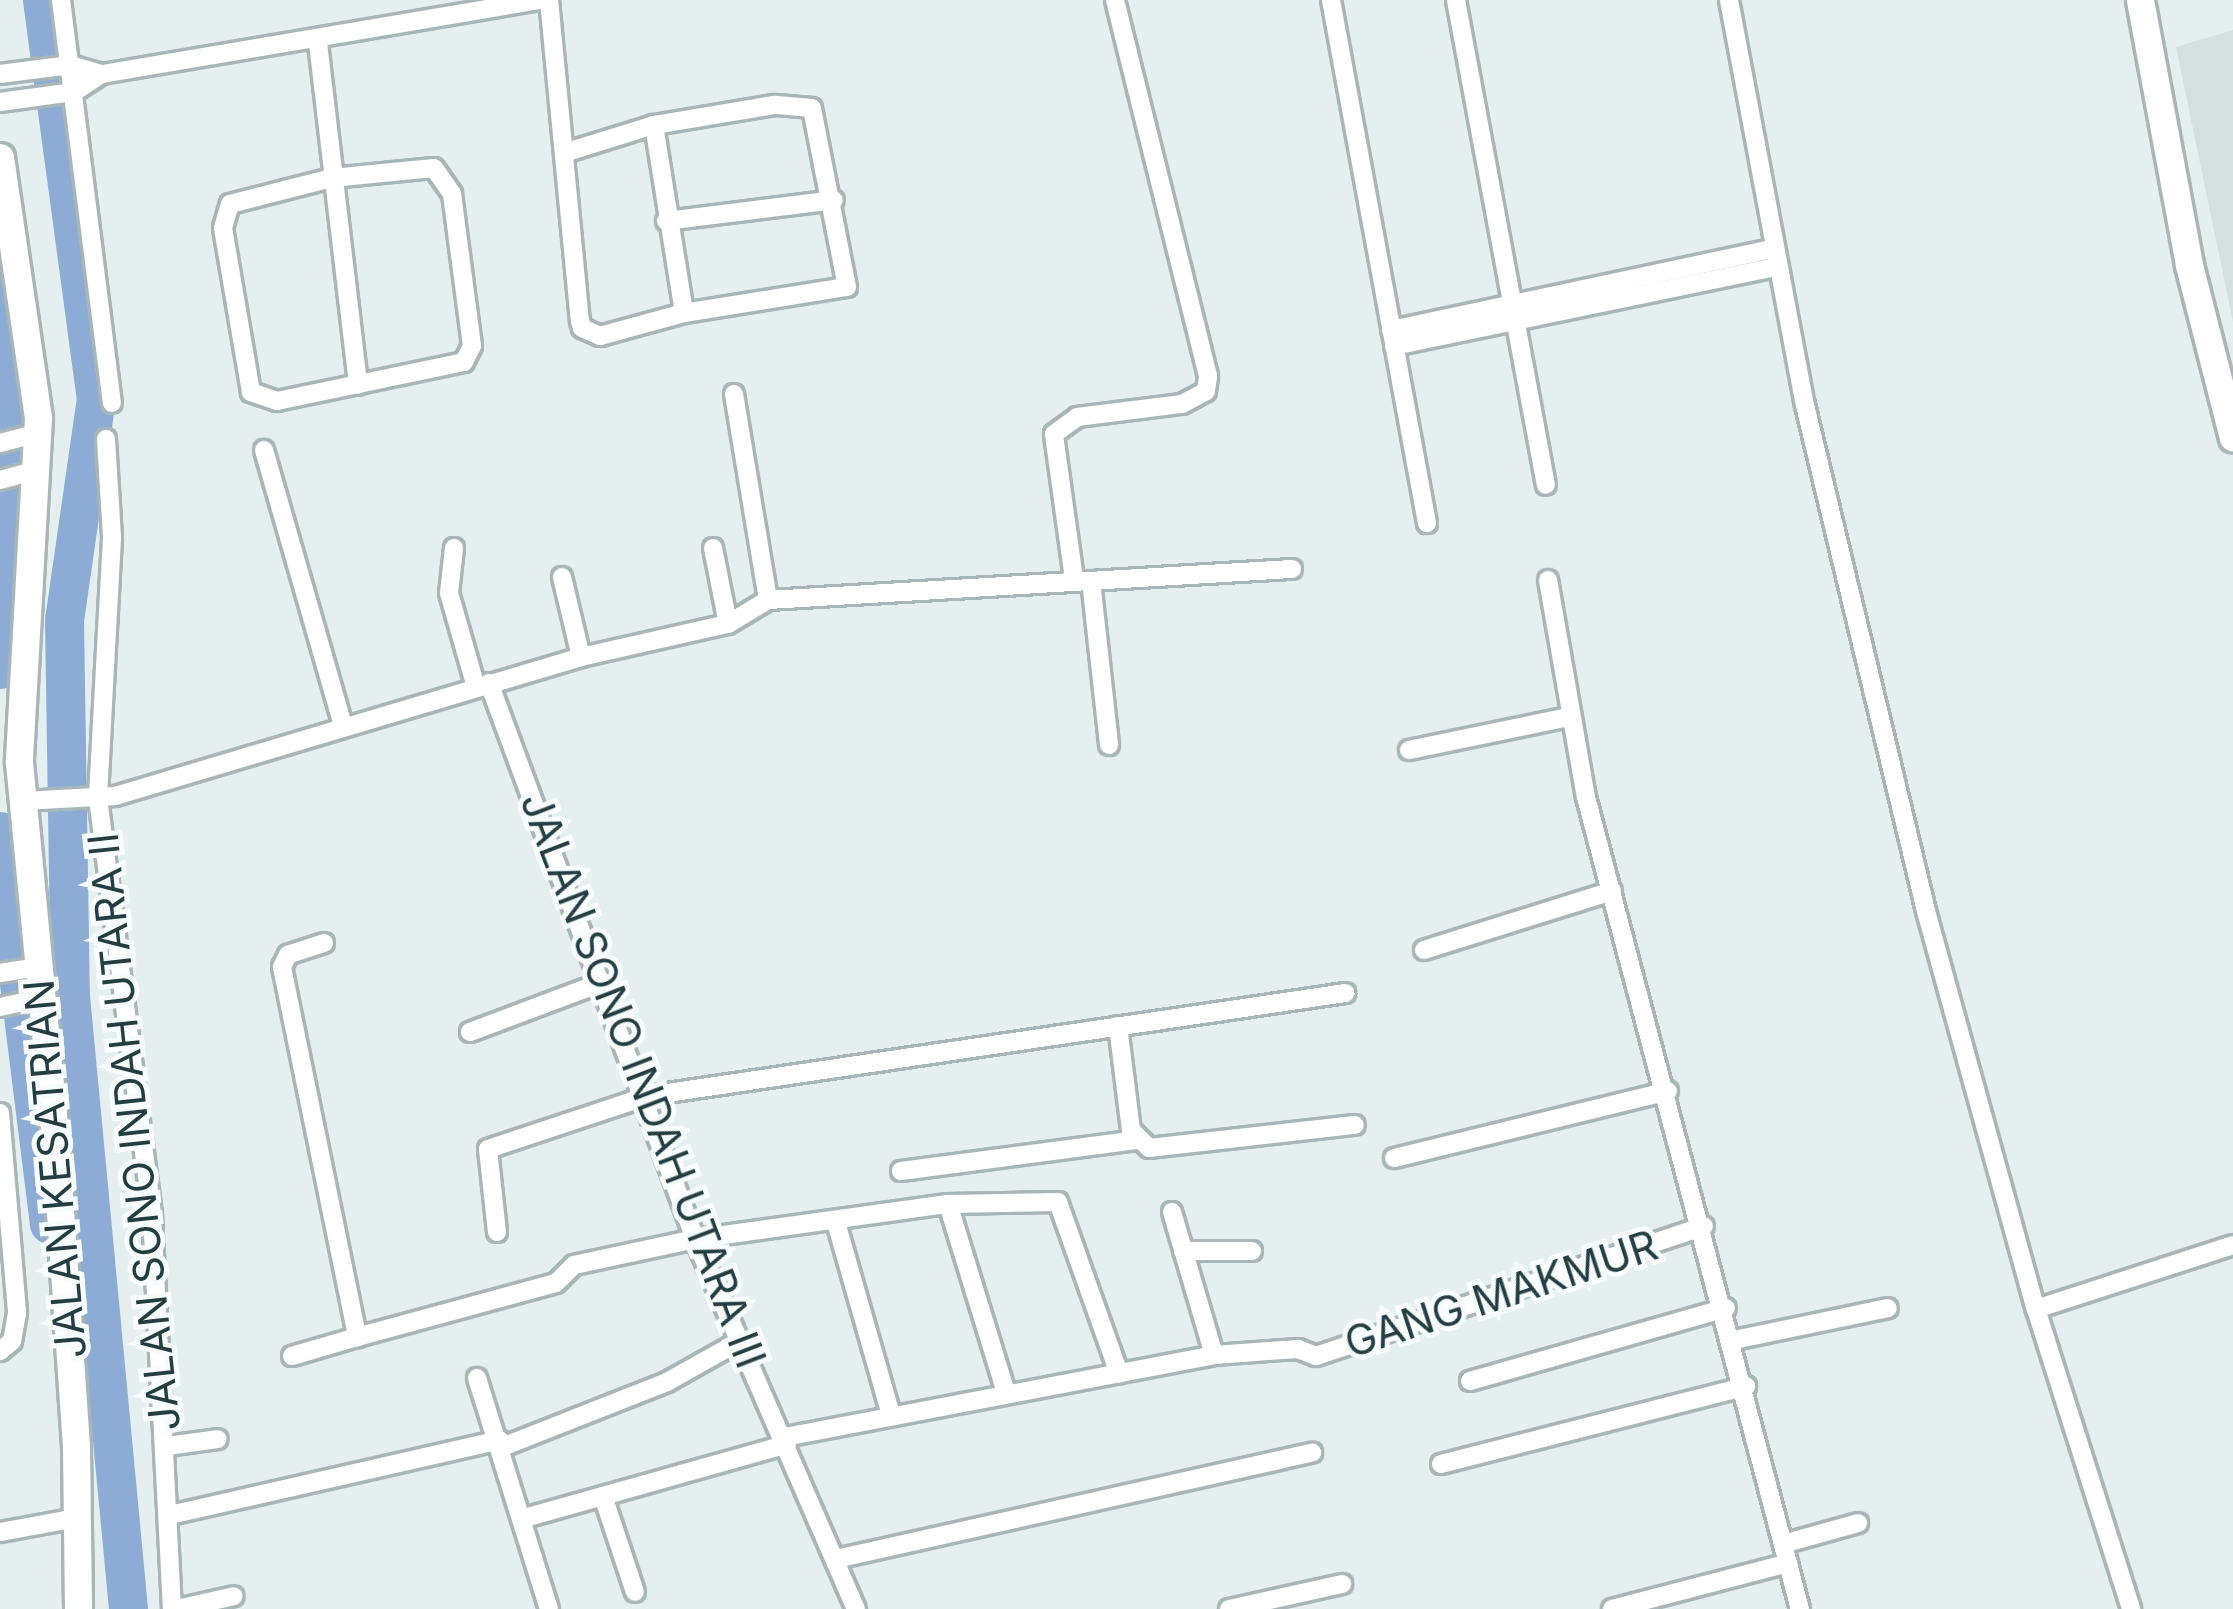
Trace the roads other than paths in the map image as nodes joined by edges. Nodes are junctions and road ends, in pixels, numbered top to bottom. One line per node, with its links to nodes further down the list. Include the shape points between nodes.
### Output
1 (61, 0): 10 (street)
2 (540, 0): 9 (street)
3 (549, 0): 16 (street)
4 (1331, 0): 24 (street)
5 (1456, 0): 23 (street)
6 (1729, 0): 21 (street)
7 (2140, 0): 29 (street, via 2189,265)
8 (1120, 1): 41 (street, via 1208,376 1206,391 1182,404 1077,417 1054,434)
9 (318, 43): 12 (street); 18 (street)
10 (62, 66): 11 (street); 12 (street); 13 (street)
11 (0, 74)
12 (103, 74): 13 (street)
13 (66, 93): 14 (street); 27 (street)
14 (4, 101)
15 (654, 125): 16 (street); 19 (street, via 774,105 812,108); 20 (street)
16 (564, 153): 22 (street, via 583,328 600,336)
17 (0, 157): 28 (street, JALAN KESATRIAN)
18 (332, 178): 25 (street); 25 (street, via 230,204 223,228 250,392 277,401); 25 (street, via 441,172 452,194 472,346 453,368)
19 (833, 200): 20 (street); 22 (street, via 843,293)
20 (666, 220): 22 (street)
21 (1775, 258): 23 (street); 82 (street, via 1908,842)
22 (684, 313)
23 (1516, 315): 24 (street); 35 (street)
24 (1393, 338): 36 (street)
25 (358, 385)
26 (734, 394): 43 (street)
27 (112, 403)
28 (32, 434): 31 (street); 33 (street, JALAN KESATRIAN)
29 (2233, 437)
30 (106, 439): 51 (street, JALAN SONO INDAH UTARA II, via 112,538)
31 (0, 442)
32 (264, 450): 48 (street)
33 (32, 471): 34 (street); 52 (street, JALAN KESATRIAN, via 20,672)
34 (2, 479)
35 (1546, 485)
36 (1427, 523)
37 (454, 548): 46 (street, JALAN SONO INDAH UTARA III, via 449,593)
38 (713, 548): 44 (street)
39 (1292, 569): 41 (street)
40 (562, 577): 45 (street)
41 (1083, 580): 43 (street); 49 (street)
42 (1549, 580): 47 (street)
43 (768, 600): 44 (street)
44 (728, 624): 45 (street)
45 (581, 657): 46 (street)
46 (482, 685): 48 (street); 58 (street, JALAN SONO INDAH UTARA III)
47 (1568, 717): 50 (street); 53 (street)
48 (344, 726): 51 (street)
49 (1109, 745)
50 (1409, 750)
51 (98, 798): 52 (street); 98 (street, JALAN SONO INDAH UTARA II, via 152,1215)
52 (29, 801): 56 (street, JALAN KESATRIAN)
53 (1612, 891): 55 (street); 64 (street)
54 (324, 943): 83 (street, via 288,955 282,967)
55 (1424, 950)
56 (34, 967): 57 (street); 60 (street, JALAN KESATRIAN)
57 (1, 973)
58 (603, 982): 63 (street); 65 (street, JALAN SONO INDAH UTARA III)
59 (1345, 993): 62 (street)
60 (39, 999): 61 (street); 103 (street, JALAN KESATRIAN)
61 (2, 1006)
62 (1118, 1026): 65 (street); 68 (street)
63 (470, 1032)
64 (1668, 1091): 69 (street); 74 (street)
65 (647, 1096): 75 (street, via 488,1149); 76 (street, JALAN SONO INDAH UTARA III)
66 (0, 1113): 86 (street, via 17,1313 12,1341)
67 (1355, 1125): 68 (street, via 1176,1148)
68 (1138, 1140): 70 (street)
69 (1394, 1158)
70 (901, 1171)
71 (948, 1204): 73 (street); 89 (street, via 1058,1202); 93 (street)
72 (1172, 1212): 78 (street)
73 (836, 1222): 76 (street); 94 (street)
74 (1704, 1226): 80 (street); 87 (street, GANG MAKMUR, via 1316,1356 1298,1349)
75 (497, 1232)
76 (695, 1239): 83 (street, via 574,1265 556,1283); 85 (street, JALAN SONO INDAH UTARA III)
77 (2233, 1245): 82 (street)
78 (1183, 1251): 79 (street); 87 (street)
79 (1252, 1251)
80 (1726, 1308): 84 (street); 91 (street)
81 (1888, 1308): 84 (street)
82 (2036, 1309): 119 (street)
83 (357, 1337): 88 (street)
84 (1734, 1340): 92 (street)
85 (740, 1341): 96 (street, JALAN SONO INDAH UTARA III); 97 (street, via 656,1387)
86 (0, 1351)
87 (1214, 1355): 89 (street, GANG MAKMUR)
88 (292, 1356)
89 (1118, 1373): 93 (street, GANG MAKMUR)
90 (477, 1378): 97 (street)
91 (1470, 1382)
92 (1746, 1386): 100 (street); 107 (street)
93 (1006, 1393): 94 (street, GANG MAKMUR)
94 (890, 1412): 96 (street, GANG MAKMUR)
95 (218, 1439): 98 (street)
96 (786, 1441): 101 (street, GANG MAKMUR); 108 (street, JALAN SONO INDAH UTARA III)
97 (501, 1443): 102 (street); 104 (street)
98 (167, 1446): 102 (street, JALAN SONO INDAH UTARA II)
99 (1312, 1453): 108 (street)
100 (1441, 1464)
101 (603, 1496): 104 (street, GANG MAKMUR); 110 (street)
102 (170, 1515): 113 (street, JALAN SONO INDAH UTARA II)
103 (77, 1518): 106 (street); 112 (street, JALAN KESATRIAN)
104 (521, 1519): 114 (street)
105 (1858, 1523): 107 (street)
106 (0, 1532)
107 (1785, 1553): 117 (street); 118 (street)
108 (836, 1559): 115 (street, JALAN SONO INDAH UTARA III)
109 (1342, 1584): 116 (street)
110 (635, 1592)
111 (234, 1596): 113 (street)
112 (78, 1609)
113 (175, 1609)
114 (549, 1609)
115 (856, 1609)
116 (1229, 1609)
117 (1612, 1609)
118 (1800, 1609)
119 (2131, 1609)

